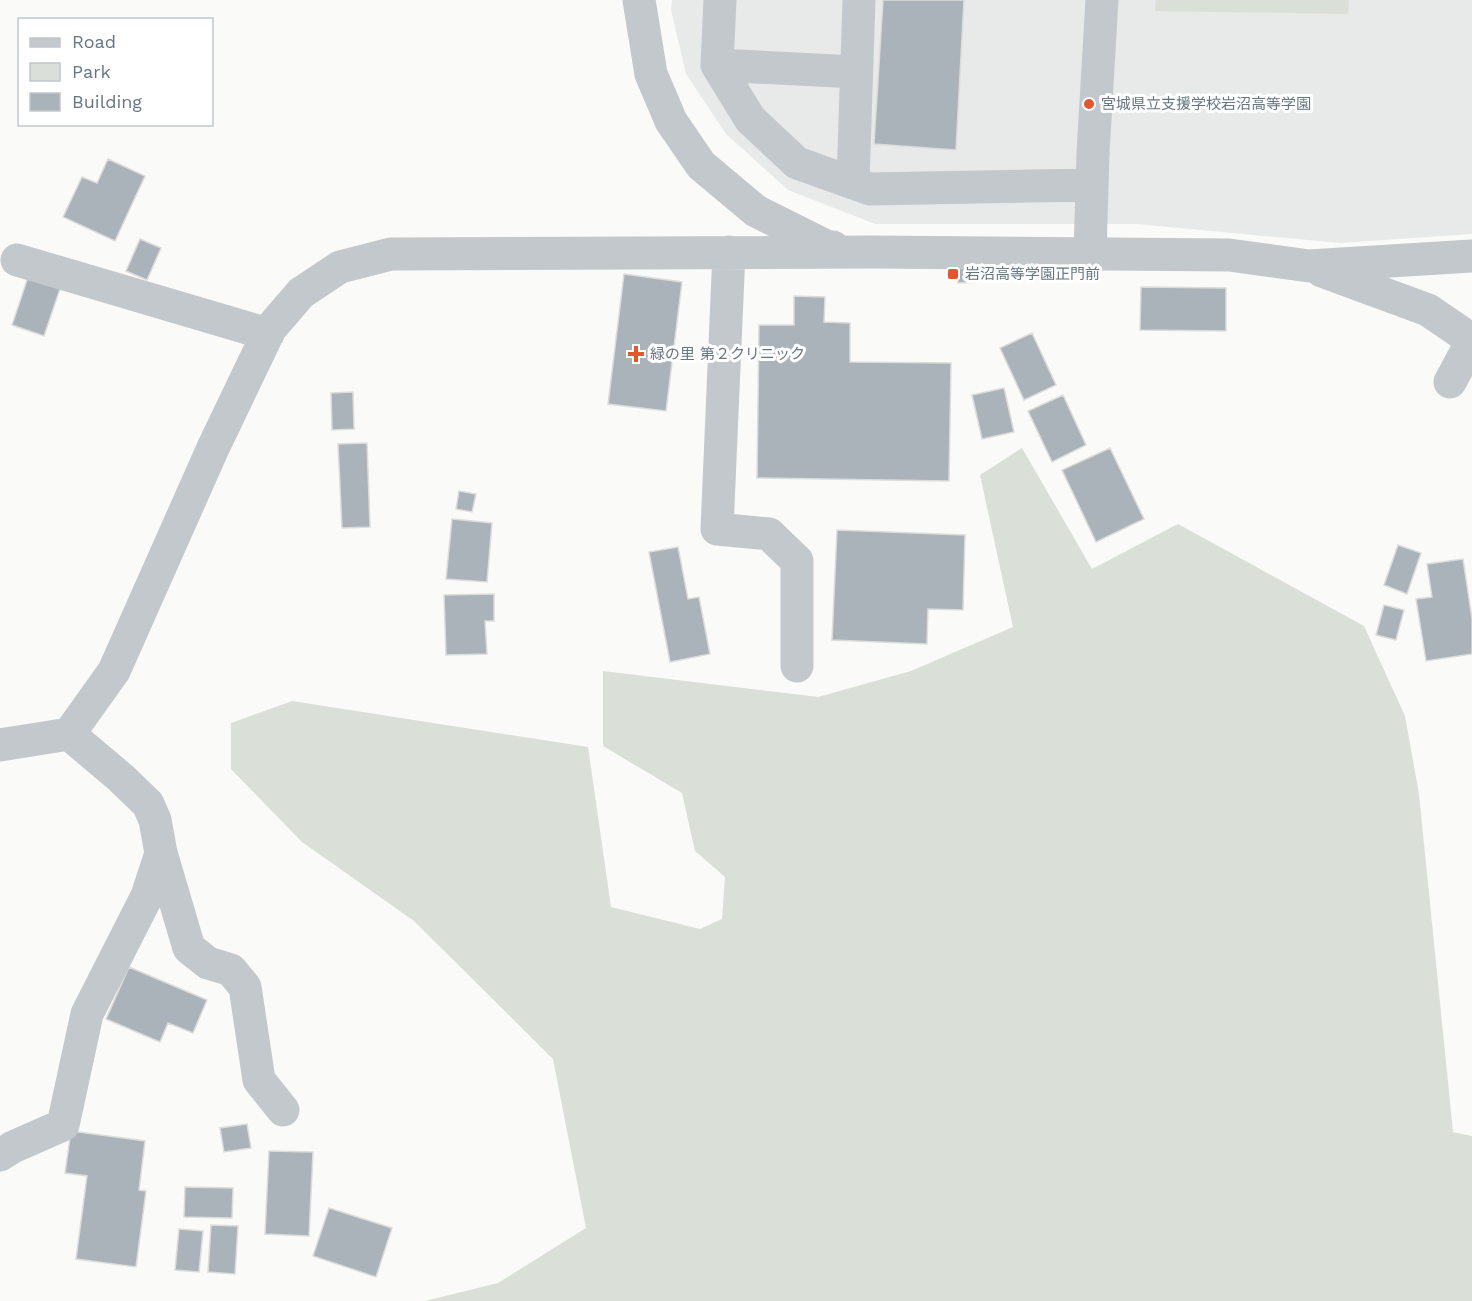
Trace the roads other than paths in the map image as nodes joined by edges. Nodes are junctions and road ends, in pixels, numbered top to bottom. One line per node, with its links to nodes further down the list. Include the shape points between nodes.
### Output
1 (639, 0): 10 (street, via 651,74 671,121 701,165 756,211 828,247)
2 (720, 0): 5 (street)
3 (859, 0): 6 (street)
4 (1102, 0): 8 (street)
5 (717, 64): 6 (street); 7 (street, via 750,119 796,163)
6 (856, 72): 7 (street)
7 (853, 182): 8 (street, via 870,189)
8 (1092, 185): 11 (street)
9 (729, 252): 10 (street); 15 (street, via 391,254 340,267 310,286); 18 (street, via 717,529 769,534 797,561)
10 (873, 252): 11 (street)
11 (1090, 254): 14 (street, via 1229,255)
12 (1472, 256): 14 (street)
13 (17, 260): 15 (street)
14 (1309, 266): 16 (street, via 1428,310)
15 (268, 334): 19 (street, via 114,671)
16 (1472, 340): 17 (street)
17 (1450, 382)
18 (797, 666)
19 (69, 734): 20 (street); 21 (street, via 148,804)
20 (0, 745)
21 (161, 853): 22 (street, via 189,948 208,963 231,970 245,987 259,1080); 23 (street, via 147,896 87,1014 63,1125)
22 (283, 1110)
23 (0, 1155)

